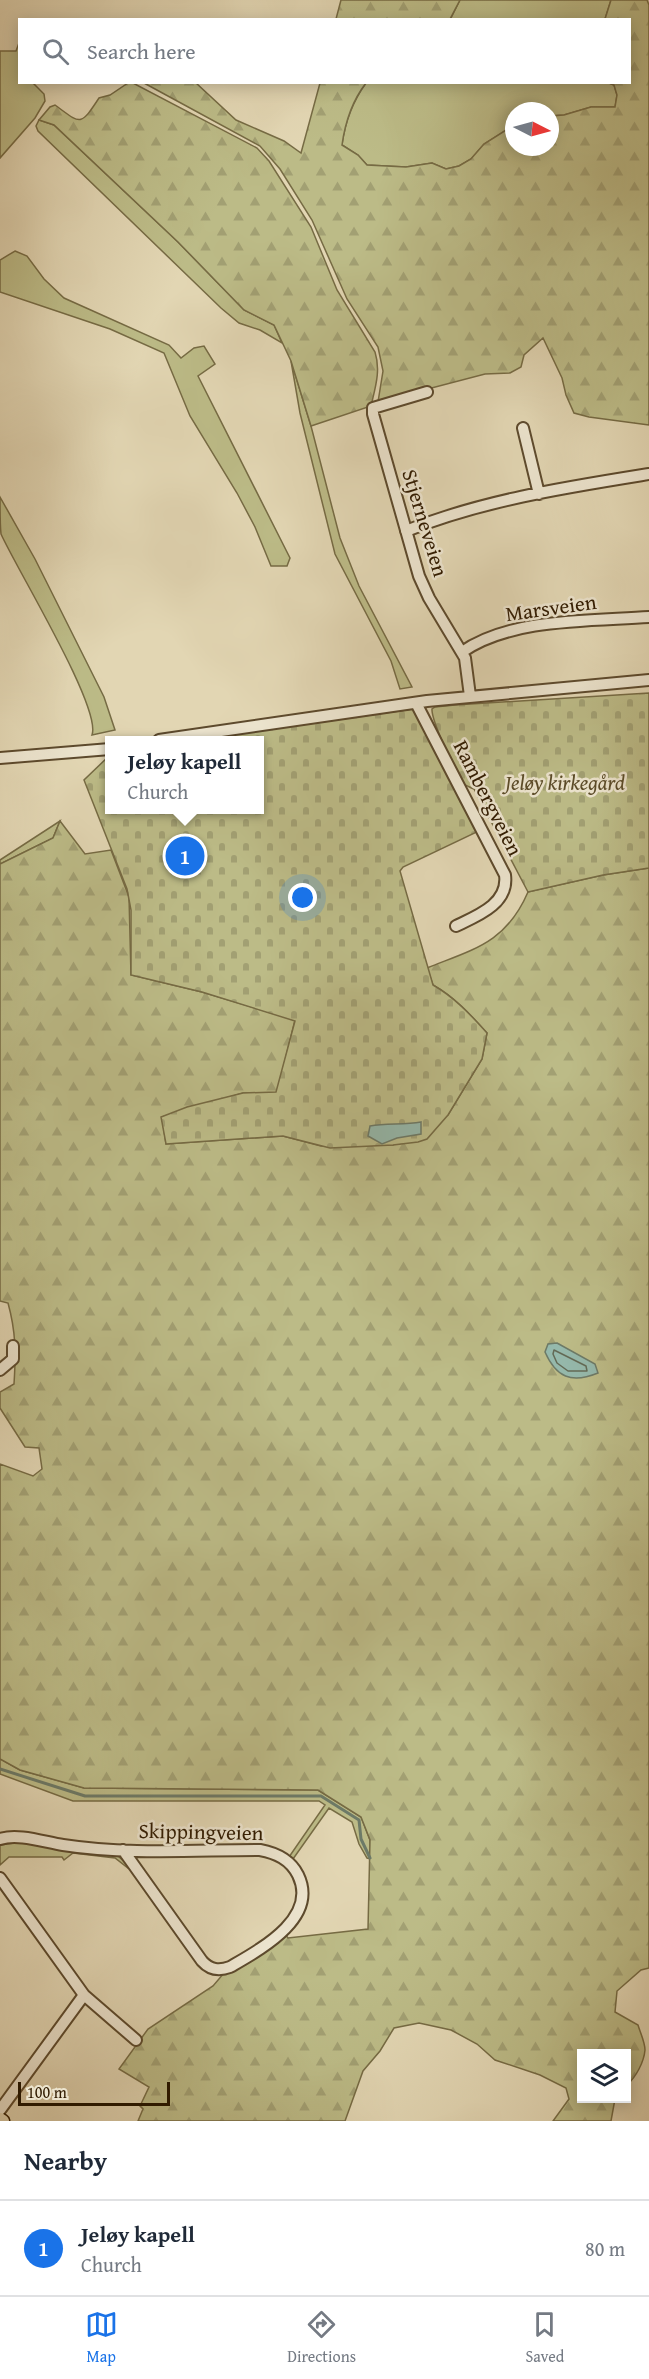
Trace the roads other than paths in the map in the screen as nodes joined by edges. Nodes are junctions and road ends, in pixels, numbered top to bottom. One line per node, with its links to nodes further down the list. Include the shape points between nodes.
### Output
1 (427, 392): 5 (street, Stjerneveien, via 373,408)
2 (523, 428): 4 (street)
3 (649, 474): 4 (street)
4 (539, 494): 5 (street)
5 (406, 531): 7 (street, Stjerneveien, via 424,589)
6 (649, 617): 7 (street, Marsveien, via 533,627 487,638)
7 (462, 652): 9 (street, Stjerneveien)
8 (649, 680): 9 (street)
9 (470, 696): 10 (street)
10 (416, 702): 11 (street); 14 (street, Rambergveien, via 505,875 506,886 496,902)
11 (192, 736)
12 (105, 749): 13 (street)
13 (0, 758)
14 (456, 926)
15 (13, 1346): 16 (street, via 13,1359)
16 (0, 1370)
17 (0, 1839): 18 (street, Skippingveien, via 15,1837)
18 (123, 1850): 18 (street, Skippingveien, via 272,1852 287,1861 299,1876 301,1905 292,1923 282,1931 230,1967 211,1969)
19 (0, 1878): 20 (street)
20 (84, 1995): 21 (street); 22 (street)
21 (136, 2040)
22 (0, 2110)

